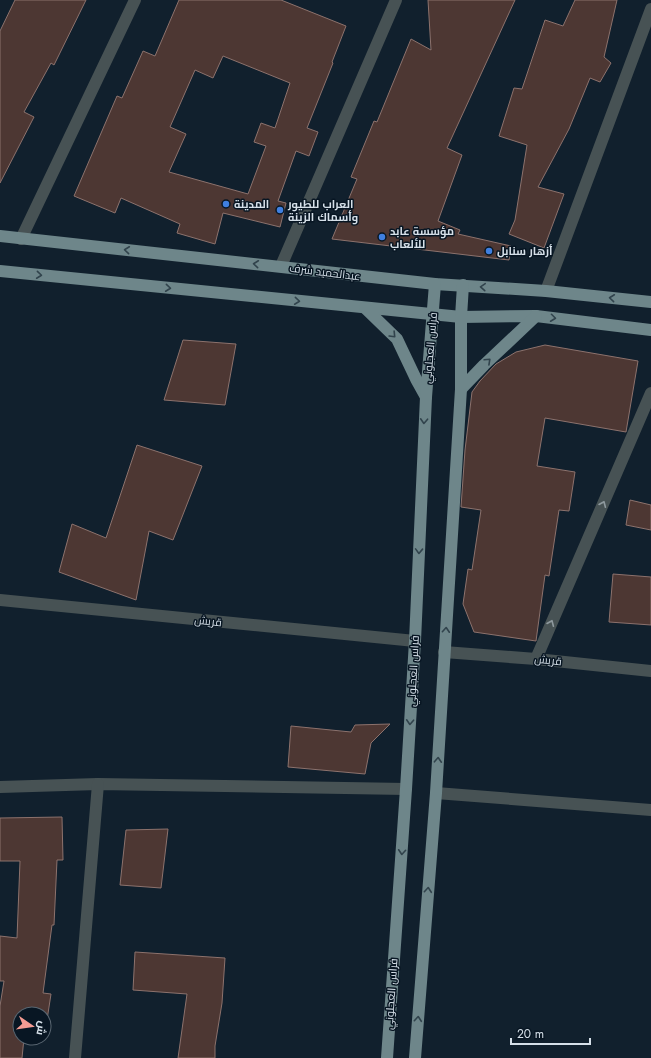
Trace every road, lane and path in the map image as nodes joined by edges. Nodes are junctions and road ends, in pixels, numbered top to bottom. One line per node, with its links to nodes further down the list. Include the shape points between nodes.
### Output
1 (135, 0): 5 (street)
2 (396, 0): 6 (street)
3 (651, 9): 10 (street)
4 (0, 236): 5 (main road, عبدالحميد شرف)
5 (20, 239): 6 (main road, عبدالحميد شرف, one-way to 5)
6 (281, 266): 8 (main road, عبدالحميد شرف)
7 (0, 271): 12 (main road, one-way to 12)
8 (435, 284): 9 (main road, عبدالحميد شرف); 13 (main road, فراس العجلوني)
9 (463, 285): 10 (main road, عبدالحميد شرف, one-way to 9); 15 (main road)
10 (546, 292): 11 (main road, عبدالحميد شرف, one-way to 10)
11 (651, 302)
12 (365, 308): 13 (main road); 19 (main road, one-way to 19, via 397,339)
13 (433, 314): 15 (main road); 19 (main road, فراس العجلوني)
14 (536, 316): 15 (main road); 16 (main road, one-way to 16); 17 (main road, one-way to 14)
15 (461, 317): 17 (main road)
16 (651, 330)
17 (461, 389): 22 (main road, one-way to 17)
18 (651, 393): 23 (street, one-way to 18)
19 (426, 397): 21 (main road, فراس العجلوني, one-way to 21)
20 (0, 600): 21 (street, قريش)
21 (415, 641): 27 (main road, فراس العجلوني, one-way to 27)
22 (444, 652): 23 (street, قريش); 28 (main road, one-way to 22)
23 (536, 658): 24 (street, قريش)
24 (651, 671)
25 (98, 784): 26 (street); 27 (street); 30 (street)
26 (0, 786)
27 (406, 789): 31 (main road, فراس العجلوني, one-way to 31)
28 (436, 794): 29 (street); 32 (main road, one-way to 28)
29 (651, 810)
30 (75, 1058)
31 (387, 1058)
32 (415, 1058)

